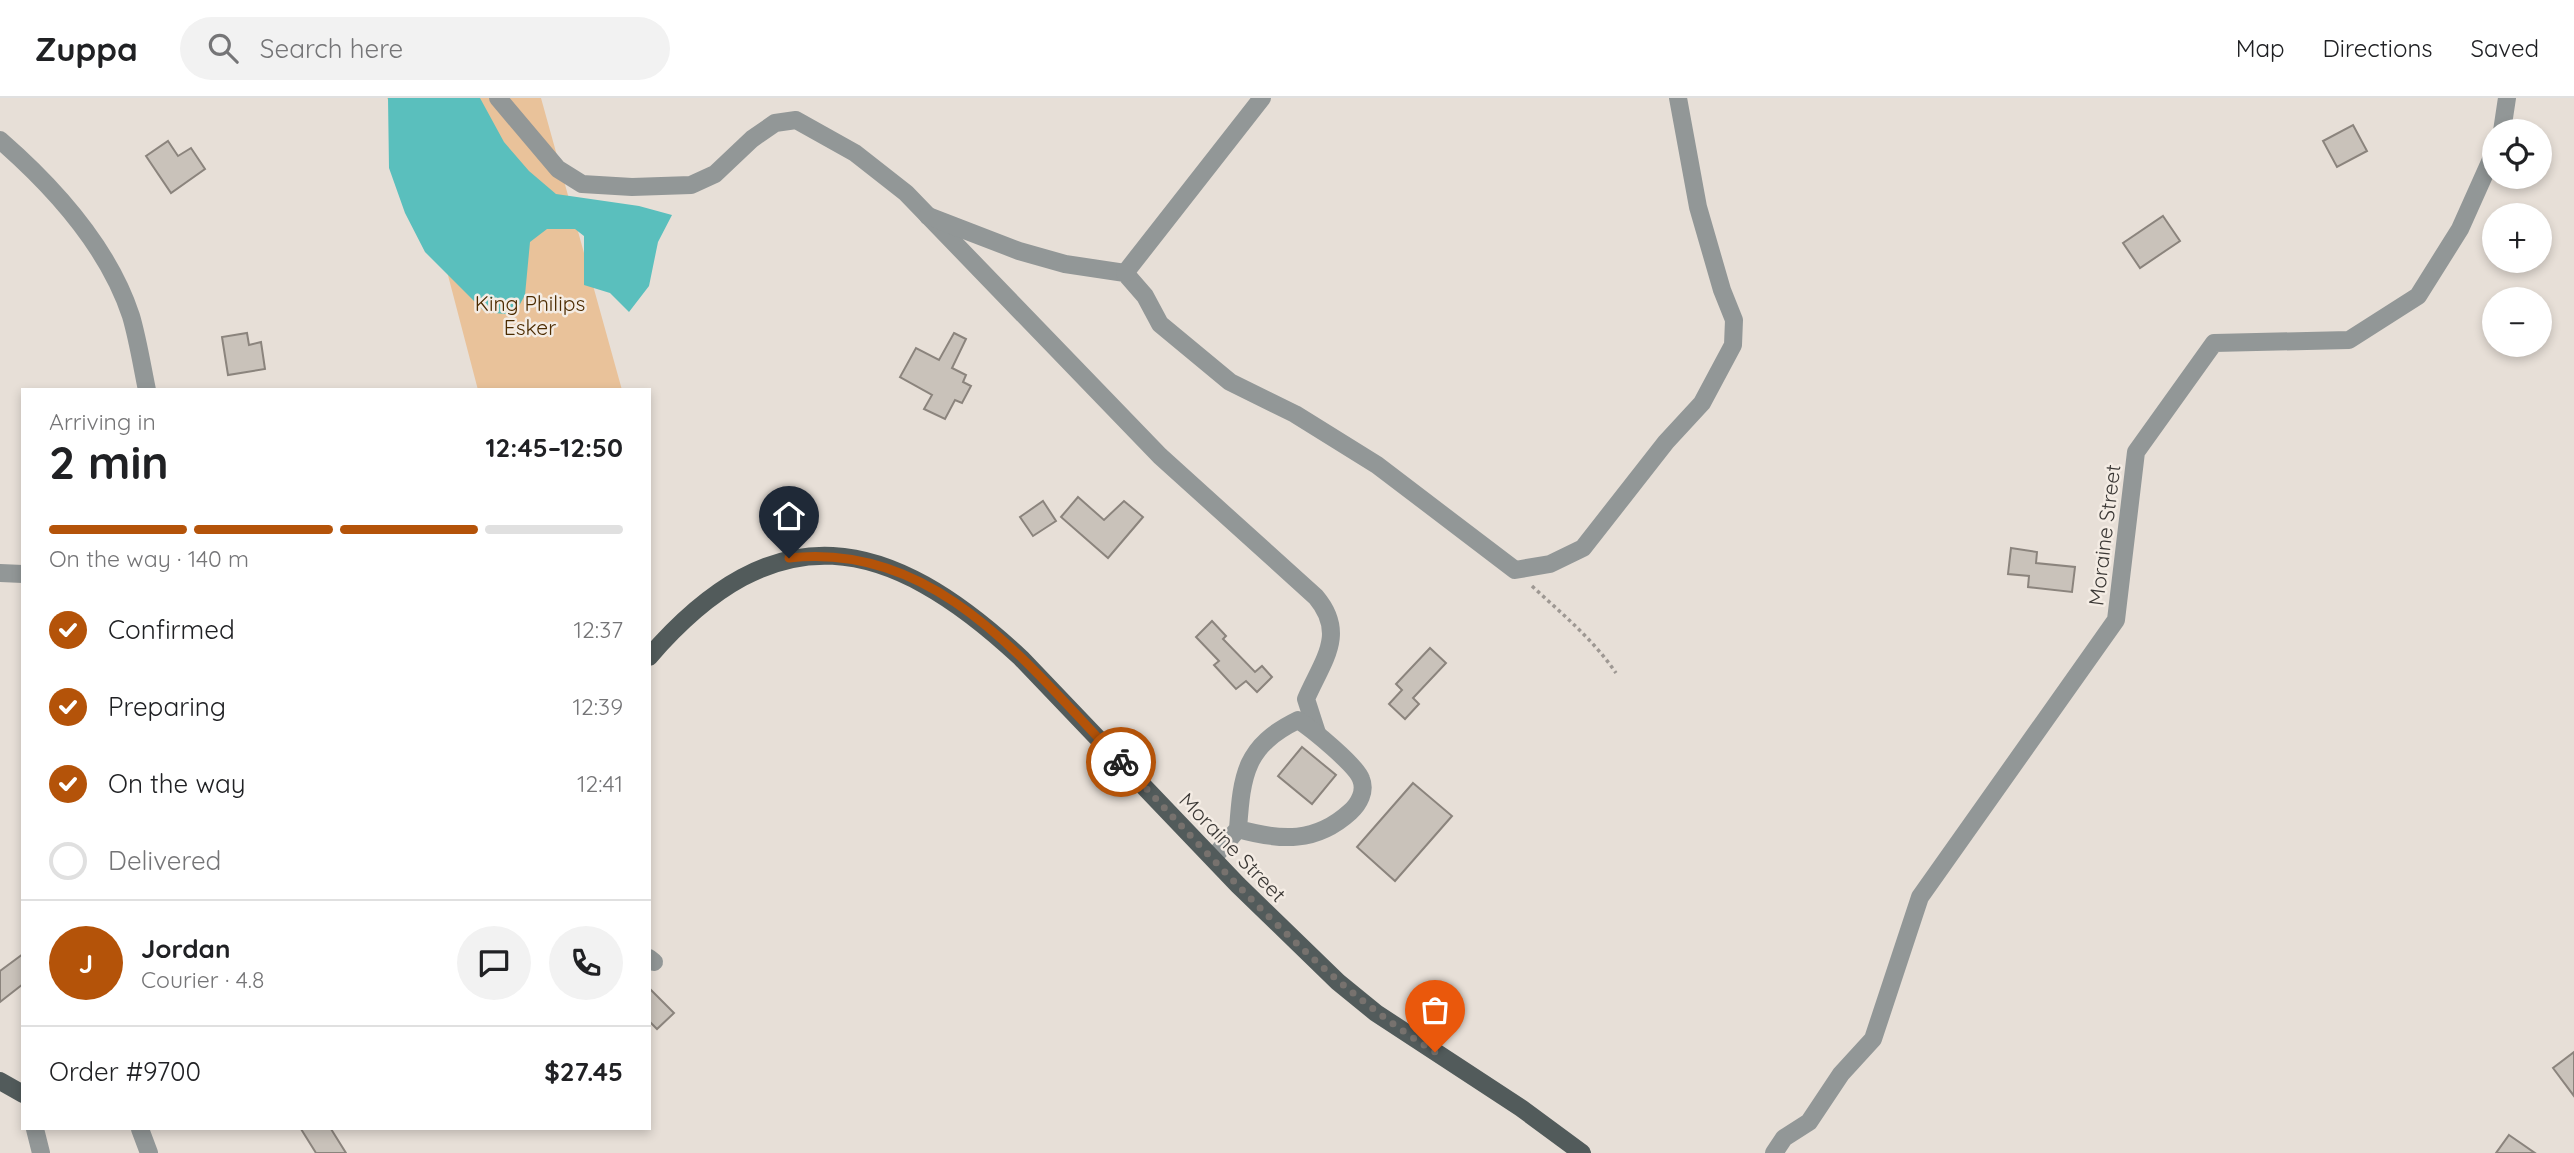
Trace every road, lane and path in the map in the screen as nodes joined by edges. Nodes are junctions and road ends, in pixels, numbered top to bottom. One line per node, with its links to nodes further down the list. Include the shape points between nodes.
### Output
1 (498, 98): 8 (street, via 558,169 582,184 691,185 715,174 775,123 796,120 855,153)
2 (1262, 98): 9 (street)
3 (1678, 98): 11 (street, via 1698,207 1734,320 1733,345 1702,403 1583,548 1550,564)
4 (2507, 98): 5 (street)
5 (2504, 119)
6 (0, 140): 10 (street, via 35,171 87,231 131,315)
7 (2482, 180): 26 (street, Moraine Street, via 2460,229 2418,296 2348,340 2214,342 2136,452 2116,620 1920,897 1873,1039 1841,1074 1809,1122 1784,1138)
8 (928, 216): 9 (street, via 1019,251); 16 (street, via 1160,456 1330,613 1333,636 1306,699)
9 (1125, 273): 11 (street, via 1160,324 1230,382 1295,414 1377,465)
10 (147, 388)
11 (1515, 570): 15 (path, via 1573,620)
12 (0, 573): 13 (street)
13 (21, 574)
14 (651, 655): 18 (main road, Moraine Street, via 713,594 765,565 816,555 843,556 891,569 931,587 987,626)
15 (1616, 673)
16 (1317, 733): 17 (street, via 1298,720 1254,751 1242,782); 17 (street, via 1361,776 1363,789 1356,806 1331,829 1306,835 1281,838)
17 (1238, 829): 18 (street)
18 (1213, 858): 25 (main road, Moraine Street, via 1284,933 1376,1013)
19 (0, 1081): 20 (main road)
20 (21, 1093)
21 (35, 1130): 23 (street)
22 (140, 1130): 24 (street)
23 (41, 1153)
24 (149, 1153)
25 (1582, 1153)
26 (1774, 1153)

